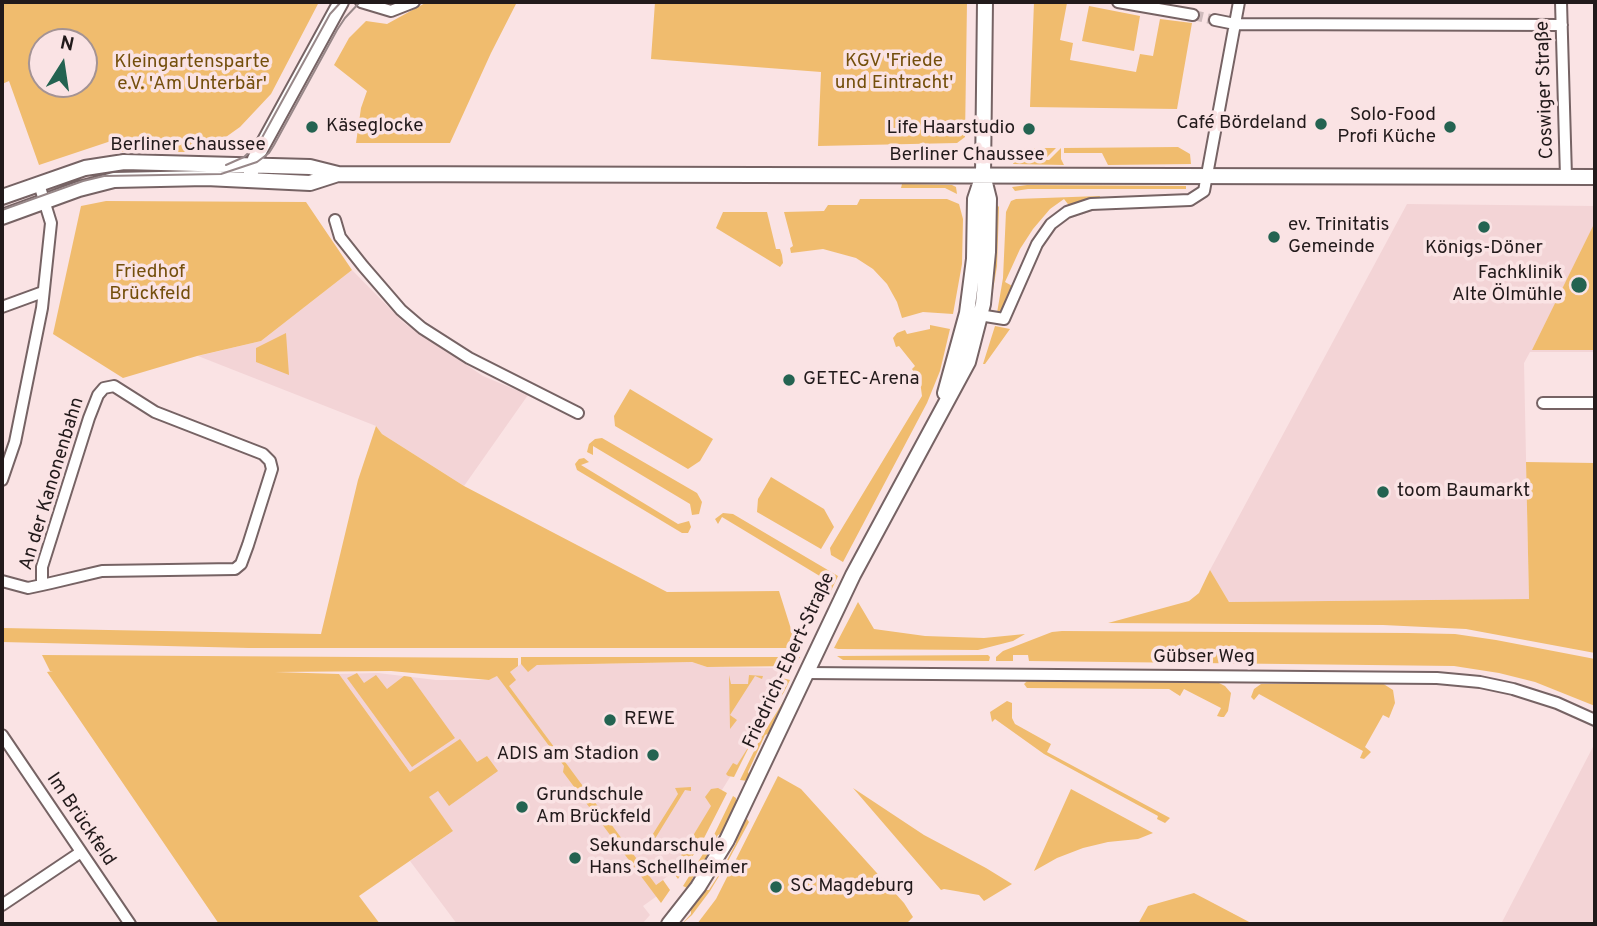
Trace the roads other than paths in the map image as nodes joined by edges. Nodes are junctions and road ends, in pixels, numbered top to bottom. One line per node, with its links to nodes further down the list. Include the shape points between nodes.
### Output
1 (341, 2): 12 (main road)
2 (361, 2): 3 (street, via 394,11)
3 (414, 2)
4 (985, 2): 14 (main road, Friedrich-Ebert-Straße)
5 (1118, 2): 8 (street)
6 (1239, 2): 10 (street)
7 (1562, 2): 11 (street, Coswiger Straße)
8 (1193, 15)
9 (1215, 20): 10 (street)
10 (1235, 24): 11 (street); 15 (street)
11 (1562, 25): 16 (street, Coswiger Straße)
12 (253, 164): 13 (main road, Berliner Chaussee, via 310,167); 18 (main road); 19 (main road, Berliner Chaussee, via 117,162)
13 (338, 174): 14 (main road, Berliner Chaussee); 18 (main road, Berliner Chaussee, via 310,183)
14 (983, 175): 15 (main road, Berliner Chaussee); 26 (main road, Friedrich-Ebert-Straße, via 975,199)
15 (1208, 176): 16 (main road, Berliner Chaussee); 26 (street, via 1204,191 1190,200 1091,204 1061,215 1037,244 1004,319)
16 (1566, 177): 17 (main road, Berliner Chaussee)
17 (1595, 177)
18 (249, 180): 21 (main road, Berliner Chaussee, via 120,179)
19 (39, 184): 20 (main road, Berliner Chaussee); 21 (street)
20 (2, 197)
21 (46, 201): 22 (main road, Berliner Chaussee); 24 (street, via 51,223)
22 (2, 217)
23 (335, 220): 29 (street, via 340,237 363,267 422,328 463,355)
24 (43, 292): 25 (street); 30 (street, via 21,417)
25 (2, 307)
26 (974, 314): 33 (main road, Friedrich-Ebert-Straße, via 964,371 853,575)
27 (1543, 403): 28 (street)
28 (1595, 403)
29 (578, 412)
30 (2, 480)
31 (2, 581): 32 (street, An der Kanonenbahn, via 22,587)
32 (42, 585): 32 (street, An der Kanonenbahn, via 102,571 235,569 243,560 272,469 270,461 263,454 155,412 114,386 104,388 85,431 43,567)
33 (806, 674): 34 (street, Gübser Weg, via 1437,678 1513,689); 39 (main road, Friedrich-Ebert-Straße, via 727,840)
34 (1595, 720)
35 (2, 735): 36 (street, Im Brückfeld)
36 (81, 852): 37 (street); 38 (street, Im Brückfeld)
37 (2, 905)
38 (130, 924)
39 (669, 924)

